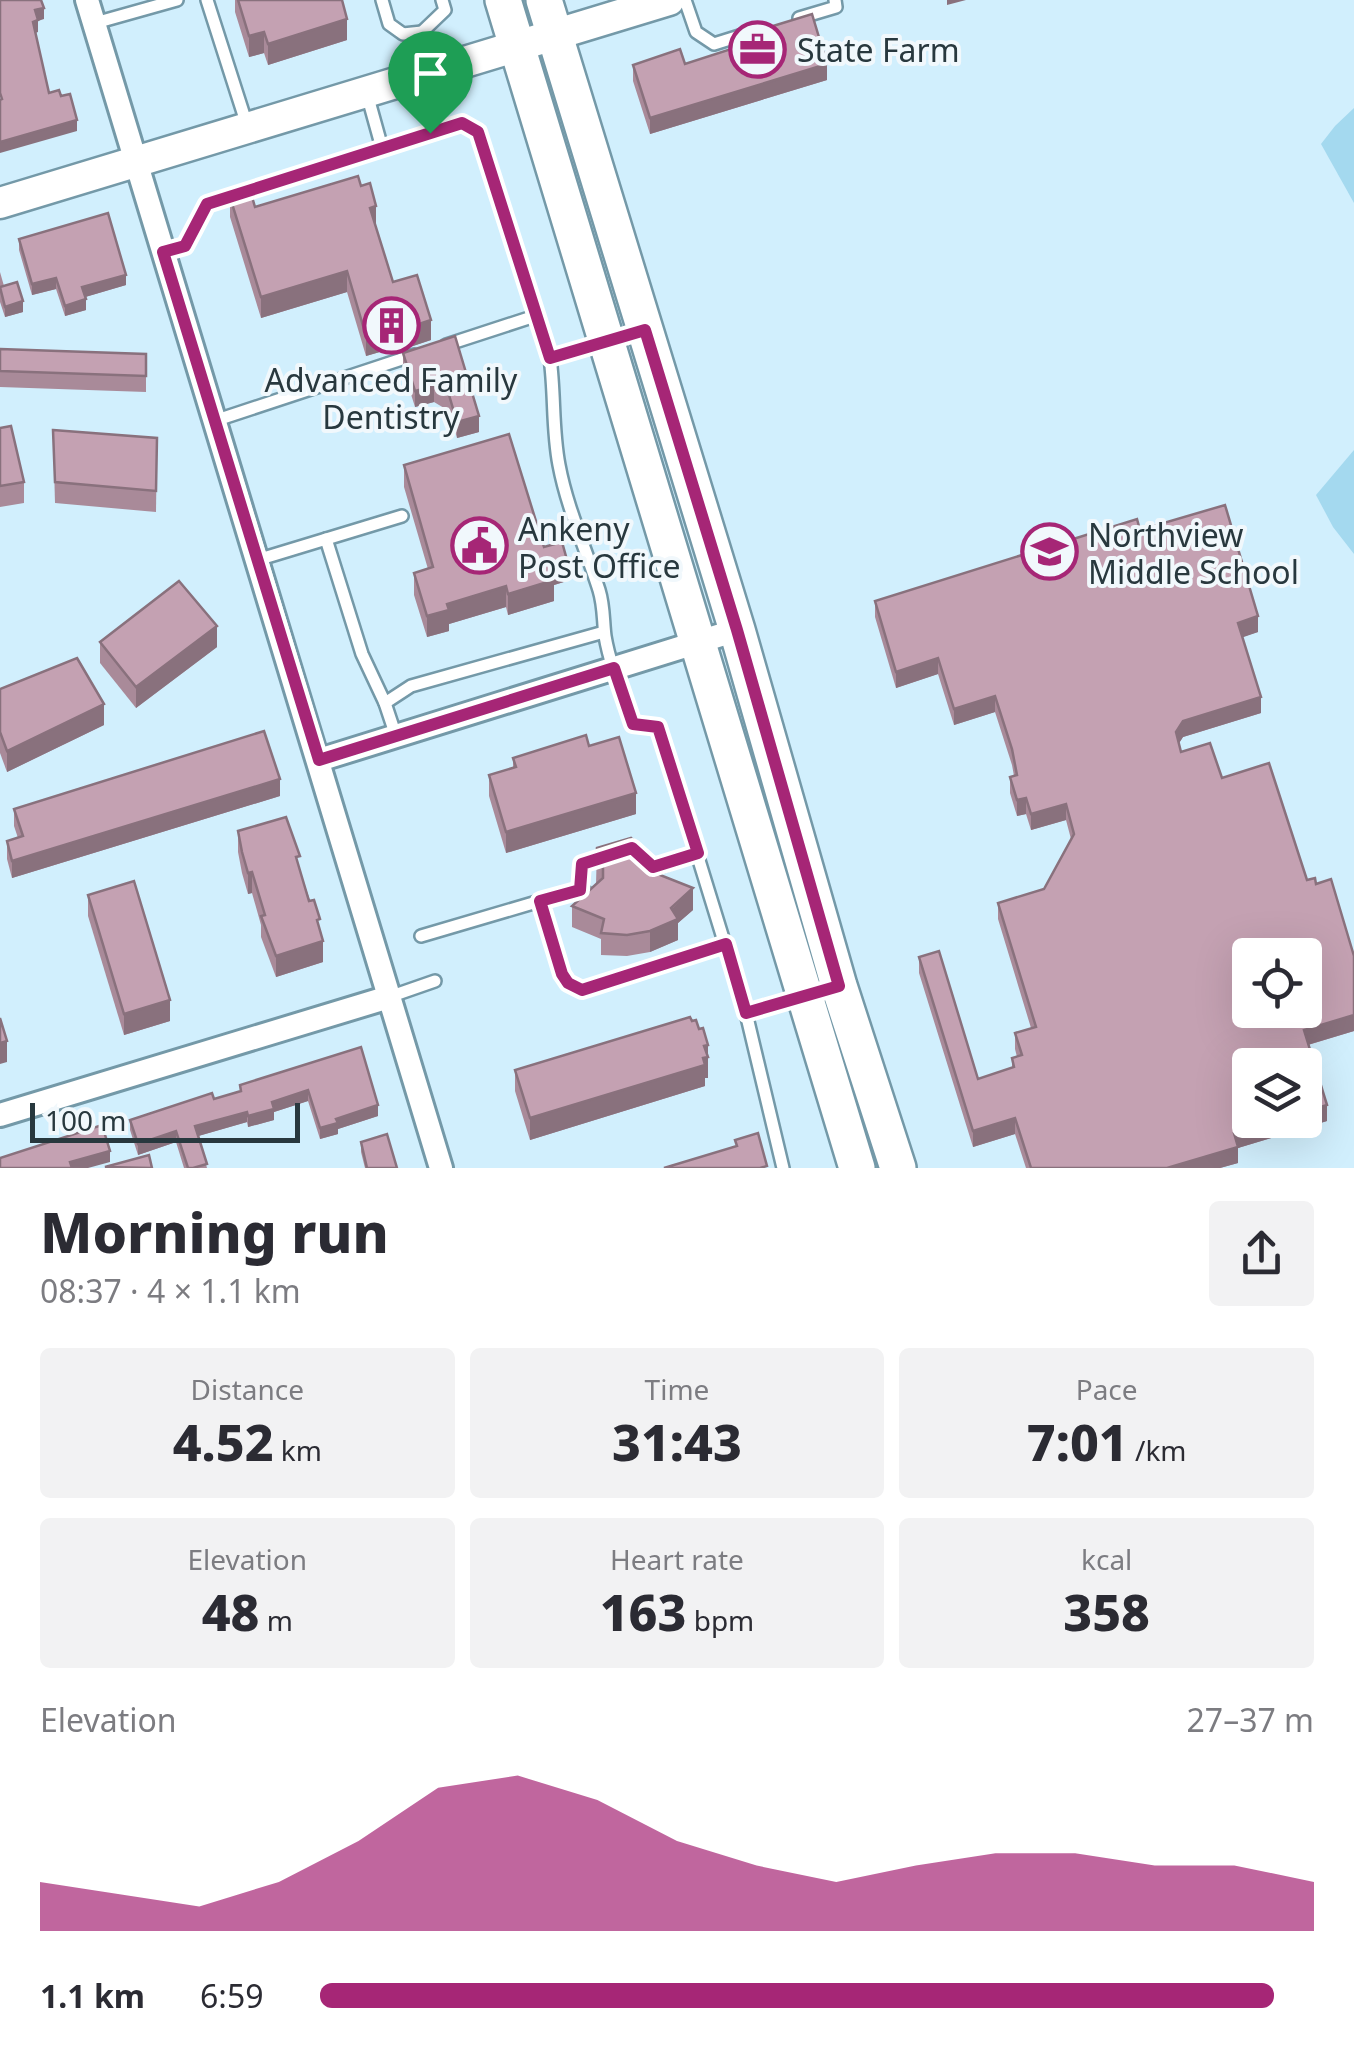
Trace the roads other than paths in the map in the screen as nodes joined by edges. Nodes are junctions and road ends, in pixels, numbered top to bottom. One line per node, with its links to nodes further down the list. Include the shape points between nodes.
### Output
1 (86, 0): 12 (street)
2 (177, 0): 12 (lane)
3 (207, 0): 17 (lane)
4 (382, 0): 13 (lane, via 389,24 403,34)
5 (442, 0): 13 (lane, via 445,10)
6 (503, 0): 14 (main road)
7 (544, 0): 14 (main road)
8 (669, 0): 11 (street)
9 (685, 0): 10 (lane, via 696,32 714,44 836,6)
10 (835, 0)
11 (638, 5): 14 (street)
12 (94, 24): 19 (street)
13 (422, 32): 15 (lane)
14 (537, 41): 15 (street); 23 (main road); 24 (main road)
15 (434, 72): 16 (street)
16 (366, 92): 17 (street); 18 (lane)
17 (248, 128): 19 (street)
18 (382, 148): 21 (lane, via 207,204 185,246); 22 (lane, via 462,123 478,132)
19 (136, 162): 20 (street); 21 (street)
20 (0, 203)
21 (163, 252): 26 (street)
22 (535, 316): 25 (lane); 26 (lane)
23 (645, 330): 24 (lane); 30 (main road)
24 (607, 340): 25 (lane); 32 (main road)
25 (550, 358): 31 (lane, via 560,470 600,594)
26 (214, 421): 29 (street)
27 (402, 516): 28 (lane)
28 (326, 540): 29 (lane); 34 (lane, via 362,654)
29 (257, 560): 36 (street)
30 (737, 630): 32 (street); 44 (main road)
31 (604, 632): 33 (lane); 34 (lane, via 411,686)
32 (699, 640): 33 (street); 45 (main road)
33 (614, 668): 35 (street); 37 (lane, via 633,724 658,727)
34 (385, 702): 35 (lane)
35 (396, 736): 36 (street)
36 (319, 760): 46 (street)
37 (698, 853): 38 (lane, via 650,872 632,848 582,864); 42 (lane)
38 (580, 890): 39 (lane); 40 (lane)
39 (595, 894)
40 (540, 901): 41 (lane); 42 (lane, via 562,974 582,990)
41 (421, 936)
42 (726, 944): 47 (lane)
43 (435, 981): 46 (lane)
44 (839, 986): 45 (lane); 52 (main road)
45 (804, 996): 47 (lane); 51 (main road)
46 (390, 998): 48 (street); 49 (street)
47 (746, 1013): 50 (lane)
48 (0, 1115)
49 (441, 1168)
50 (784, 1168)
51 (856, 1168)
52 (898, 1168)

